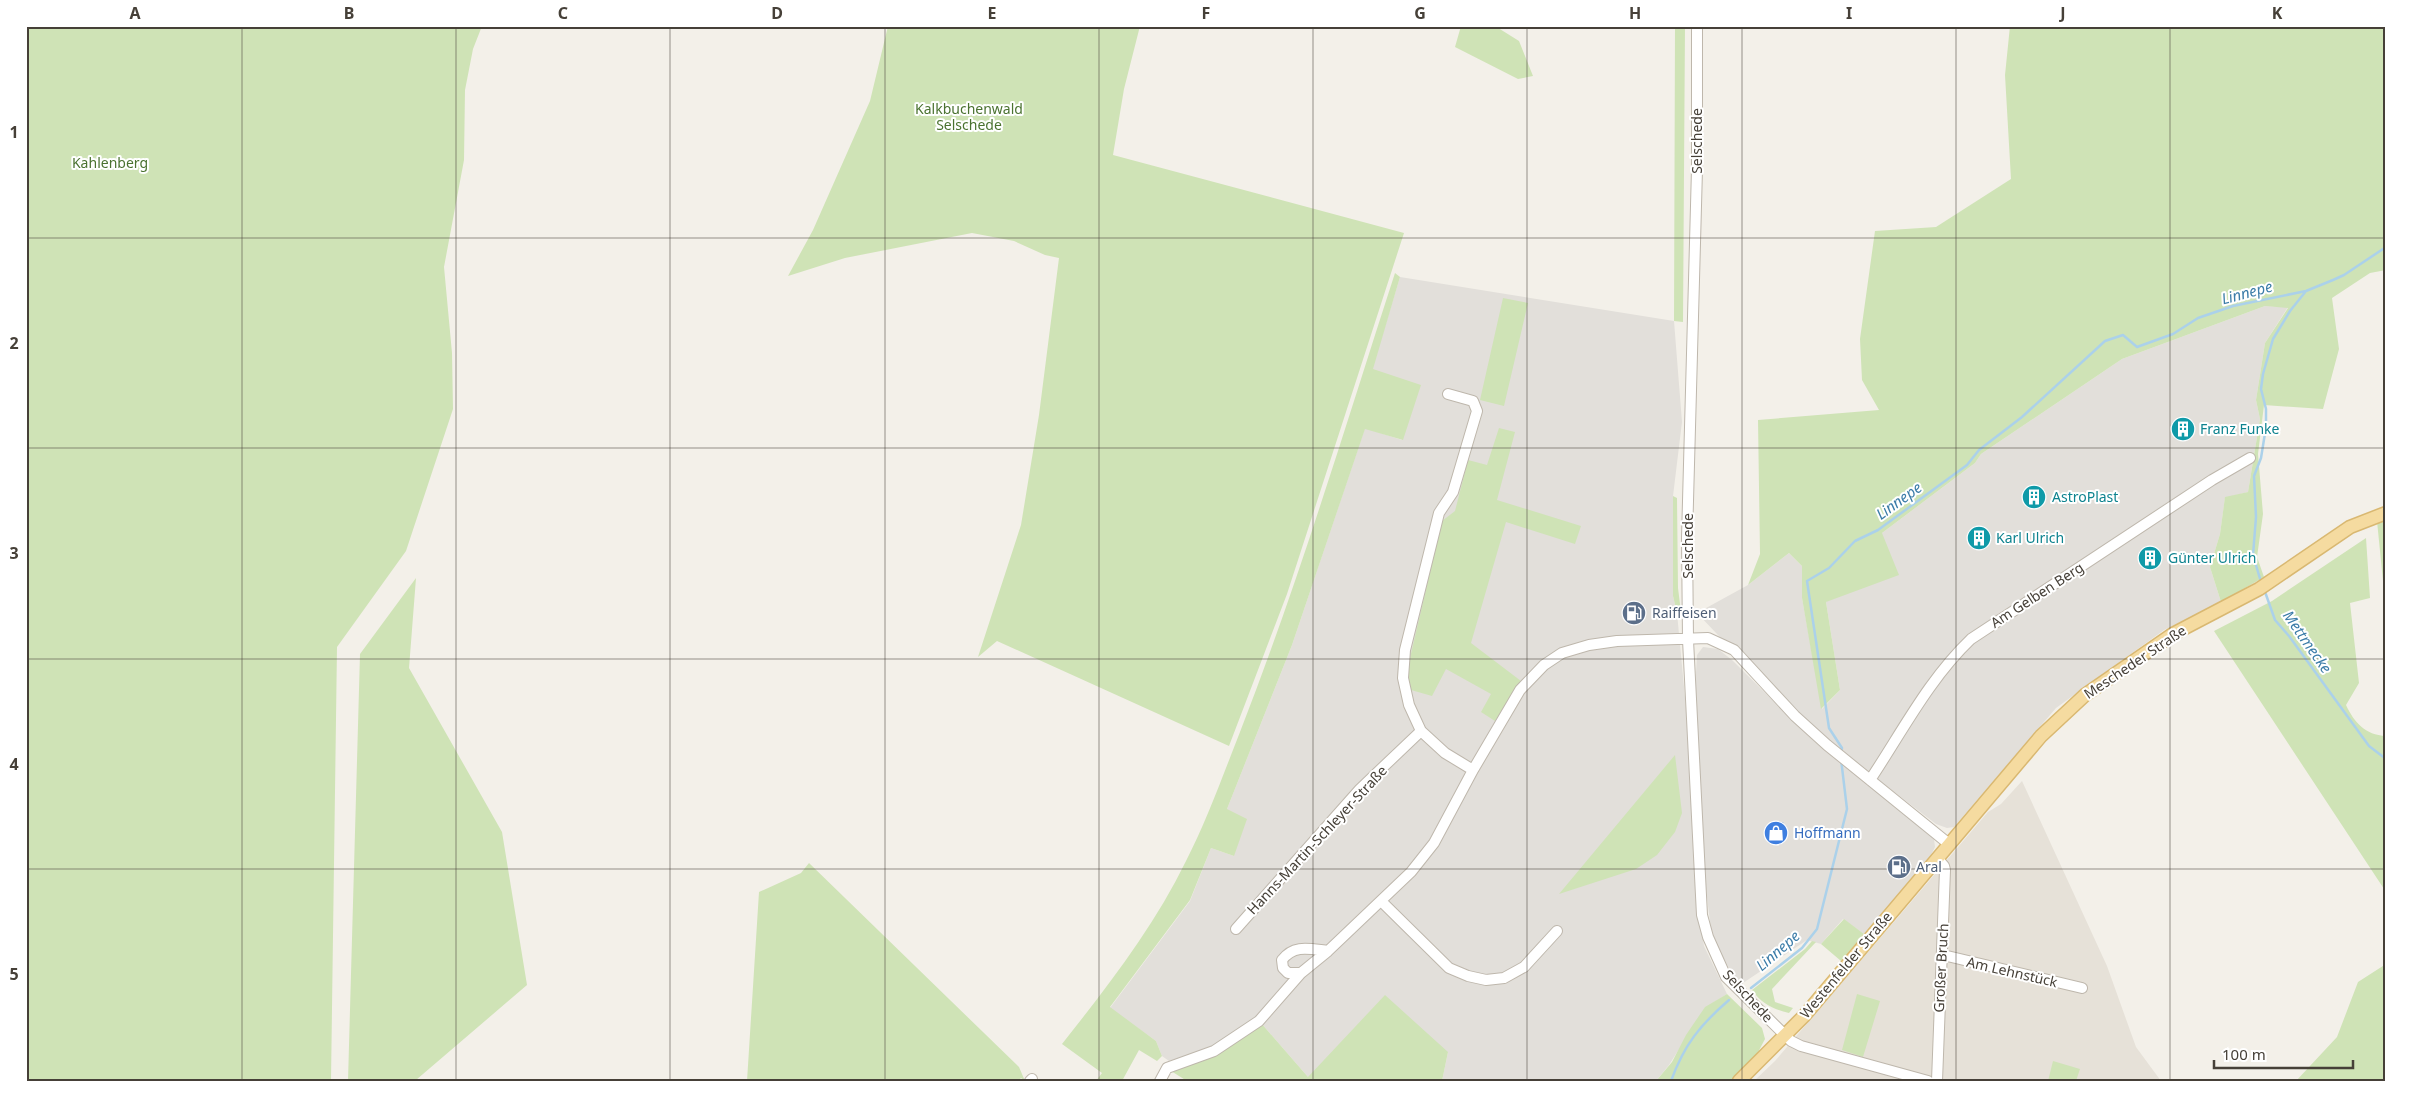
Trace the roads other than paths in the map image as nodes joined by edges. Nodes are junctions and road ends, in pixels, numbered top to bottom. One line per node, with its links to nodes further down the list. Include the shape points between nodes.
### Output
1 (1697, 26): 5 (street, Selschede)
2 (1448, 394): 6 (street, via 1473,401 1477,411 1453,492 1439,513 1404,650 1402,678 1409,706)
3 (2250, 458): 8 (street, Am Gelben Berg, via 1971,639 1930,687)
4 (2386, 514): 9 (main road, Mescheder Straße, via 2336,535 2264,586 2174,634 2072,705 2041,736)
5 (1688, 640): 7 (street, via 1617,642 1589,645 1562,653 1544,665 1520,690); 8 (street, via 1708,638 1734,650 1795,716); 18 (street, Selschede, via 1704,922 1726,977)
6 (1421, 731): 7 (street, via 1445,753); 12 (street, Hanns-Martin-Schleyer-Straße, via 1360,789)
7 (1473, 770): 11 (street, via 1434,843 1412,872)
8 (1870, 780): 9 (street)
9 (1949, 844): 10 (main road, Westenfelder Straße)
10 (1937, 858): 15 (street, Großer Bruch, via 1945,870); 18 (main road, Westenfelder Straße)
11 (1381, 902): 13 (street, via 1448,968 1486,980 1504,978 1524,967); 14 (street)
12 (1236, 929)
13 (1557, 931)
14 (1328, 951): 16 (street); 16 (street, via 1297,948 1288,952 1282,960 1283,968 1288,973)
15 (1943, 955): 17 (street, Am Lehnstück); 22 (street, Großer Bruch)
16 (1301, 974): 19 (street, via 1259,1021 1214,1051 1167,1068)
17 (2082, 988)
18 (1786, 1035): 20 (main road, Westenfelder Straße); 21 (street, Selschede, via 1791,1042 1801,1046)
19 (1160, 1081)
20 (1739, 1081)
21 (1928, 1081)
22 (1938, 1081)

